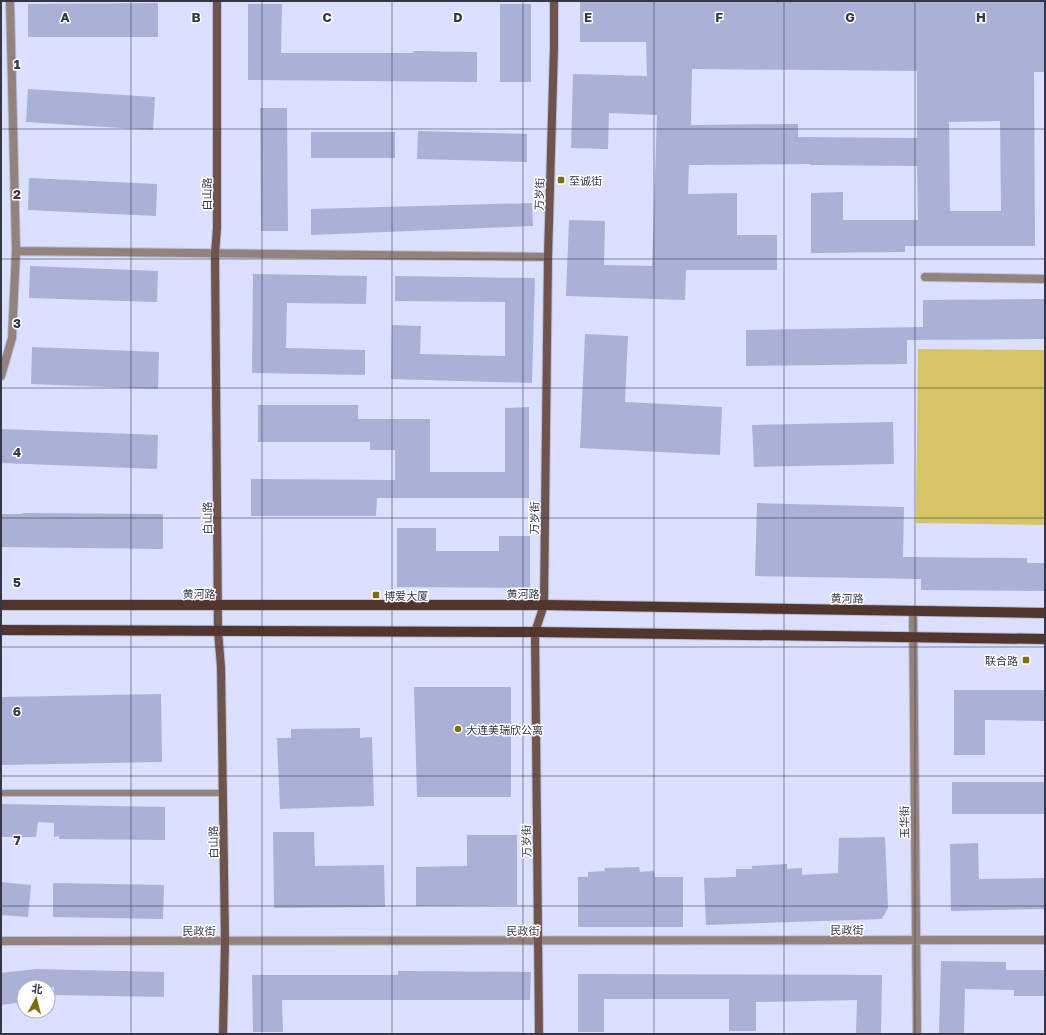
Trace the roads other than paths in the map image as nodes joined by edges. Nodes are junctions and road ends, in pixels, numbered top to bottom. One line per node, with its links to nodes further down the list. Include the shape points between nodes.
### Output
1 (10, 1): 4 (street)
2 (217, 1): 5 (street, 白山路)
3 (554, 1): 6 (street, 万岁街)
4 (16, 251): 5 (street); 9 (street, via 12,338)
5 (215, 254): 6 (street); 12 (street, 白山路)
6 (548, 257): 11 (street, 万岁街)
7 (925, 277): 8 (street)
8 (1045, 279)
9 (1, 376)
10 (1, 605): 12 (main road, 黄河路)
11 (544, 605): 12 (main road, 黄河路); 13 (main road, 黄河路); 17 (street, 万岁街)
12 (218, 606): 16 (street, 白山路)
13 (912, 611): 14 (main road, 黄河路); 18 (street, 玉华街)
14 (1045, 613)
15 (1, 630): 16 (main road)
16 (218, 631): 17 (main road); 21 (street, 白山路)
17 (535, 632): 18 (main road); 26 (street, 万岁街)
18 (912, 636): 19 (main road); 22 (street, 玉华街)
19 (1045, 639)
20 (1, 793): 21 (lane)
21 (223, 793): 25 (street, 白山路)
22 (917, 940): 23 (street, 民政街); 26 (street, 民政街); 29 (street, 玉华街)
23 (1045, 940)
24 (1, 941): 25 (street, 民政街)
25 (225, 941): 26 (street, 民政街); 27 (street, 白山路)
26 (538, 941): 28 (street, 万岁街)
27 (223, 1034)
28 (538, 1034)
29 (917, 1034)

